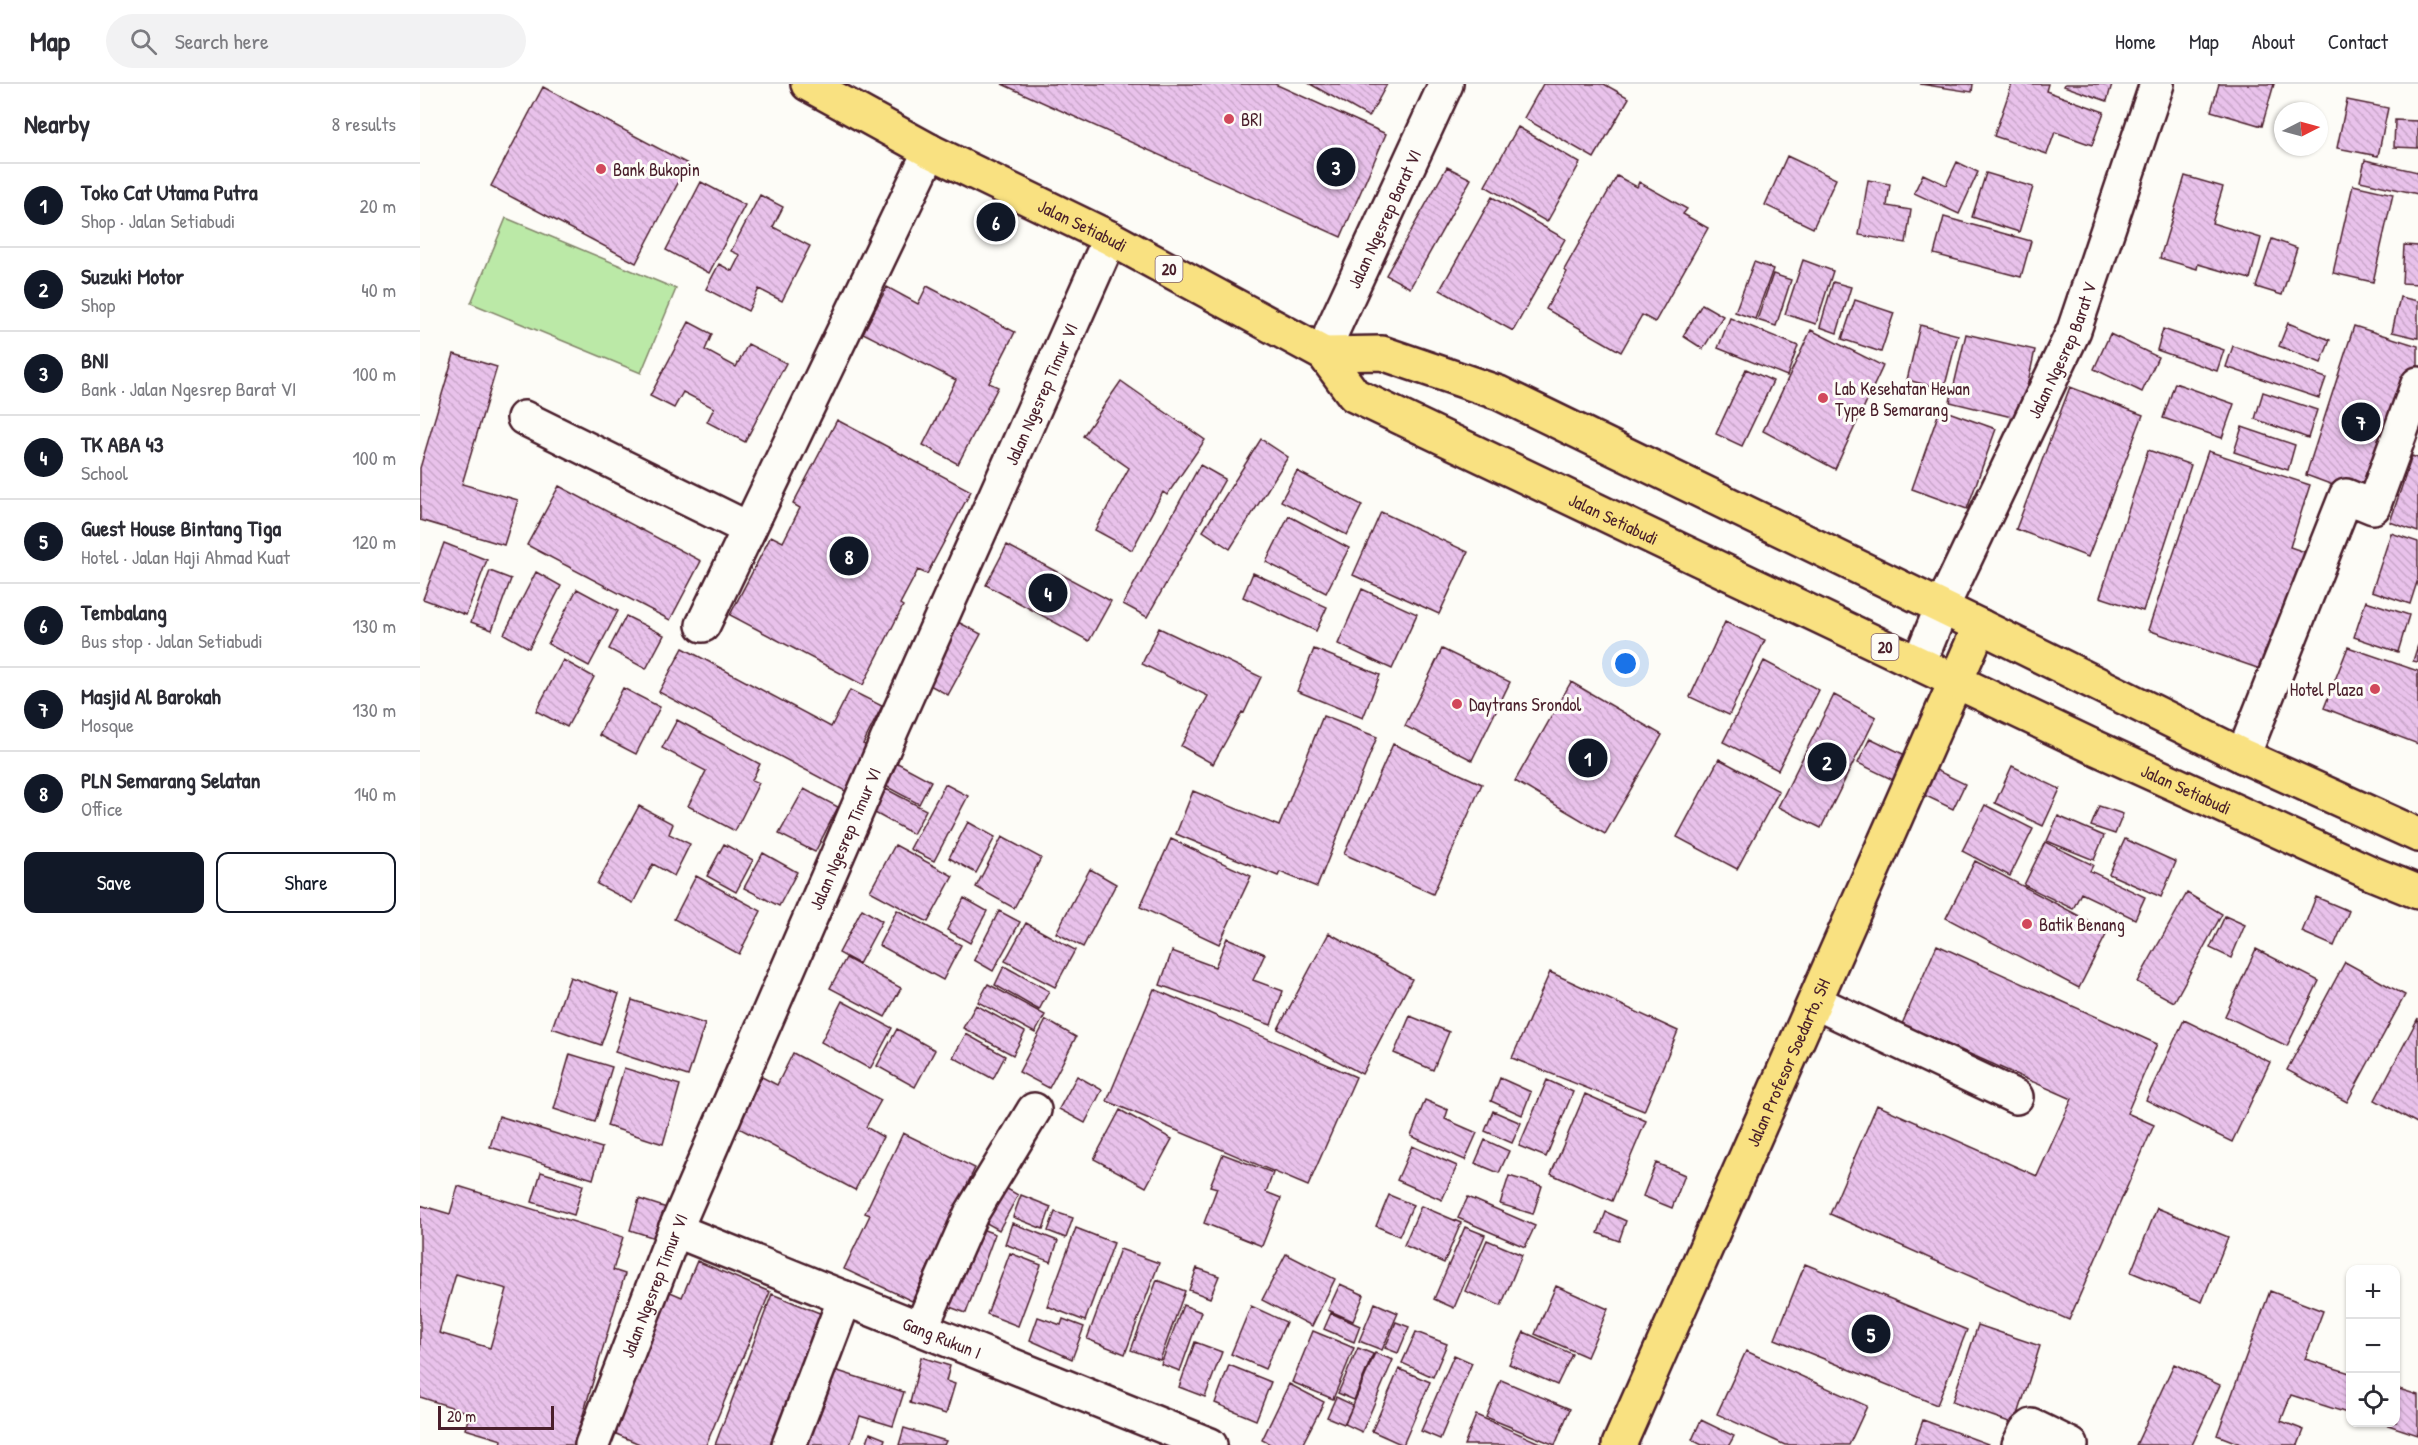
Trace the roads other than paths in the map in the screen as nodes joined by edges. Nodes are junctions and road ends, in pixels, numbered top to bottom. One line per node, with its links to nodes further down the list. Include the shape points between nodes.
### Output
1 (808, 84): 4 (main road, Jalan Setiabudi / 20)
2 (1446, 84): 6 (street, Jalan Ngesrep Barat VI)
3 (2157, 84): 10 (street, Jalan Ngesrep Barat V, via 2074,330)
4 (930, 151): 5 (main road, Jalan Setiabudi / 20); 9 (street)
5 (1110, 238): 6 (main road, Jalan Setiabudi / 20); 21 (street, Jalan Ngesrep Timur VI)
6 (1324, 354): 10 (main road, Jalan Setiabudi / 20, via 1382,353 1499,393); 13 (main road, Jalan Setiabudi / 20, via 1354,395)
7 (2418, 384): 15 (street, via 2373,507 2346,496)
8 (525, 418): 9 (street)
9 (749, 529): 11 (street)
10 (1942, 607): 12 (main road, Jalan Setiabudi / 20); 13 (street)
11 (703, 626)
12 (1980, 626): 14 (main road); 15 (main road, Jalan Setiabudi / 20)
13 (1919, 663): 14 (main road, Jalan Setiabudi / 20)
14 (1956, 680): 17 (main road, Jalan Setiabudi / 20, via 2113,756); 18 (main road, Jalan Profesor Soedarto, SH)
15 (2243, 756): 16 (main road, Jalan Setiabudi / 20)
16 (2418, 835)
17 (2418, 892)
18 (1815, 1002): 19 (street); 27 (main road, Jalan Profesor Soedarto, SH)
19 (2016, 1097)
20 (1034, 1110): 23 (street, via 971,1214)
21 (675, 1230): 22 (street, Gang Rukun I); 24 (street, Jalan Ngesrep Timur VI)
22 (845, 1298): 23 (street, Gang Rukun I); 25 (street)
23 (921, 1328): 26 (street, Gang Rukun I)
24 (592, 1445)
25 (789, 1445)
26 (1210, 1445)
27 (1619, 1445)
28 (2019, 1445): 29 (street, via 2032,1426)
29 (2071, 1445)

